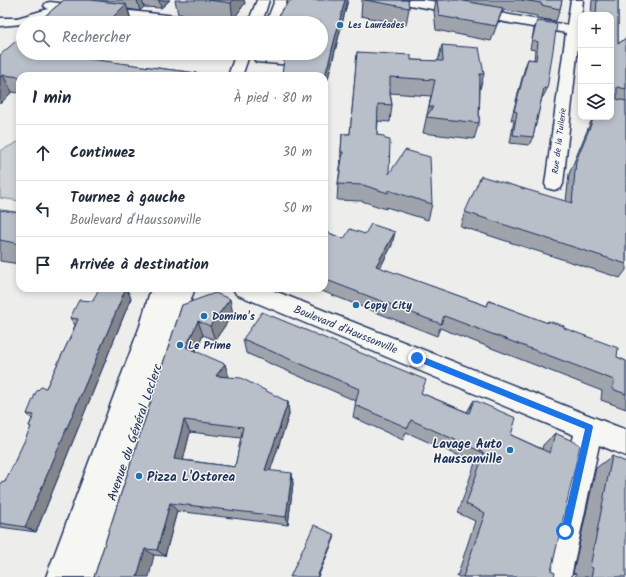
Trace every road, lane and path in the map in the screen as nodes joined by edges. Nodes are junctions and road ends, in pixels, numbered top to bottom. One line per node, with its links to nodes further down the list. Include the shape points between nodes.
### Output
1 (263, 0): 10 (street)
2 (281, 0): 11 (street)
3 (404, 0): 14 (street)
4 (576, 0): 14 (street, Rue de la Tuilerie)
5 (53, 3): 6 (street); 7 (street)
6 (69, 8): 8 (street); 9 (street)
7 (38, 16)
8 (41, 16)
9 (174, 16)
10 (257, 16)
11 (275, 16)
12 (0, 22): 13 (street)
13 (16, 22)
14 (574, 30): 19 (street, Rue de la Tuilerie)
15 (241, 60): 18 (street)
16 (260, 61): 17 (street)
17 (292, 61)
18 (236, 72)
19 (564, 98): 20 (street); 21 (street, Rue de la Tuilerie)
20 (578, 100)
21 (554, 184)
22 (161, 292): 27 (street, via 152,326)
23 (183, 292): 28 (street, Avenue du Général Leclerc)
24 (254, 292): 25 (street, Boulevard d'Haussonville)
25 (589, 427): 26 (street, Boulevard d'Haussonville); 29 (street)
26 (626, 443)
27 (62, 577)
28 (85, 577)
29 (555, 577)

